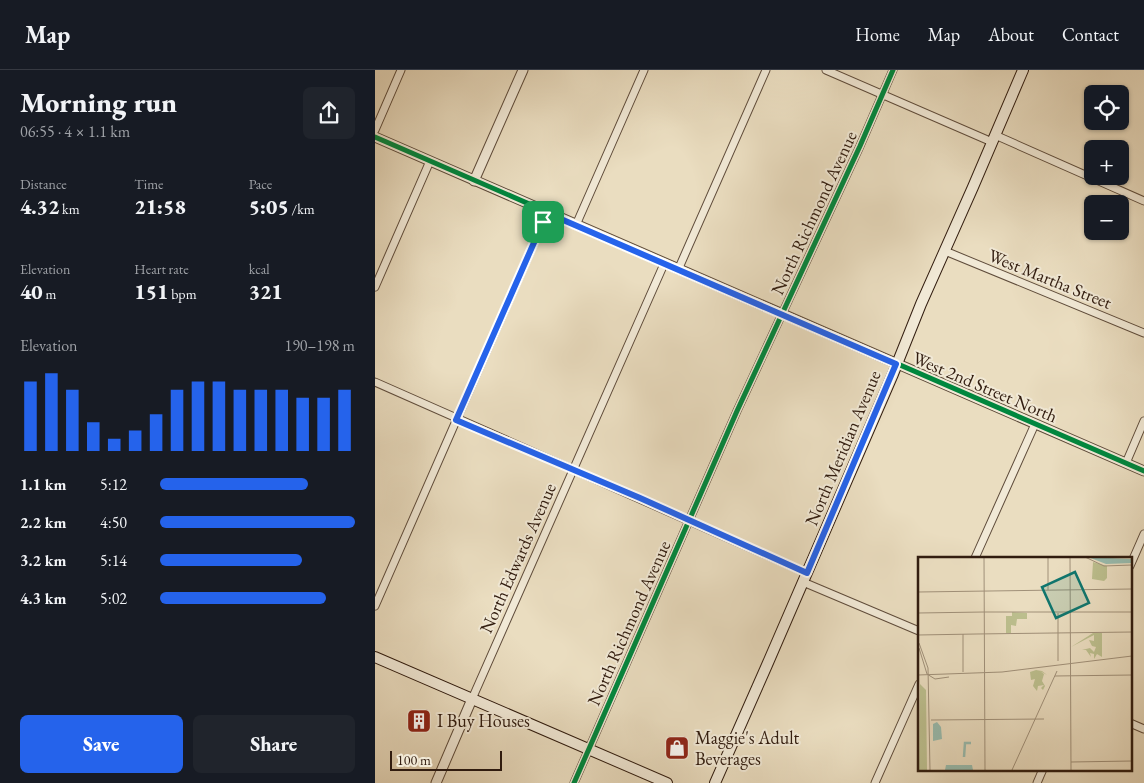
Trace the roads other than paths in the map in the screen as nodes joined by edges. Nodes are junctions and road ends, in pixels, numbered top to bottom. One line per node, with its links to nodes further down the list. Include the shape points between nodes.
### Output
1 (401, 70): 9 (street)
2 (523, 70): 13 (street)
3 (644, 70): 16 (street)
4 (766, 70): 19 (street)
5 (826, 70): 8 (street)
6 (893, 70): 8 (street, North Richmond Avenue)
7 (1023, 70): 11 (main road, North Meridian Avenue)
8 (882, 95): 11 (street); 21 (street, North Richmond Avenue)
9 (375, 130)
10 (375, 137): 12 (street, West 2nd Street North)
11 (994, 138): 14 (street); 17 (main road, North Meridian Avenue)
12 (430, 161): 13 (street, West 2nd Street North); 20 (street)
13 (474, 181): 15 (street, West 2nd Street North)
14 (1144, 201)
15 (547, 213): 16 (street, West 2nd Street North); 25 (street)
16 (576, 225): 18 (street, West 2nd Street North)
17 (945, 251): 22 (street, West Martha Street); 23 (main road, North Meridian Avenue)
18 (664, 264): 19 (street, West 2nd Street North); 29 (street, North Edwards Avenue)
19 (678, 270): 21 (street, West 2nd Street North)
20 (375, 287)
21 (782, 315): 23 (street, West 2nd Street North); 31 (street, North Richmond Avenue)
22 (1144, 333)
23 (896, 364): 27 (street, West 2nd Street North); 35 (main road, North Meridian Avenue)
24 (375, 382): 25 (street)
25 (456, 420): 29 (street); 36 (street)
26 (1144, 421): 28 (street)
27 (1035, 424): 28 (street, West 2nd Street North); 33 (street)
28 (1126, 464): 30 (street, West 2nd Street North)
29 (573, 470): 31 (street); 40 (street, North Edwards Avenue)
30 (1144, 471)
31 (690, 521): 35 (street); 43 (street, North Richmond Avenue)
32 (1144, 534): 34 (street)
33 (975, 557)
34 (1131, 564)
35 (805, 578): 37 (street); 48 (main road, North Meridian Avenue)
36 (375, 606)
37 (918, 631)
38 (375, 657): 40 (main road)
39 (918, 686): 49 (street)
40 (472, 699): 43 (main road); 45 (street)
41 (1131, 723): 42 (street)
42 (1144, 729)
43 (588, 750): 46 (street, North Richmond Avenue); 47 (main road)
44 (1043, 770): 50 (street)
45 (436, 783)
46 (574, 783)
47 (667, 783)
48 (715, 783)
49 (875, 783)
50 (1037, 783)

